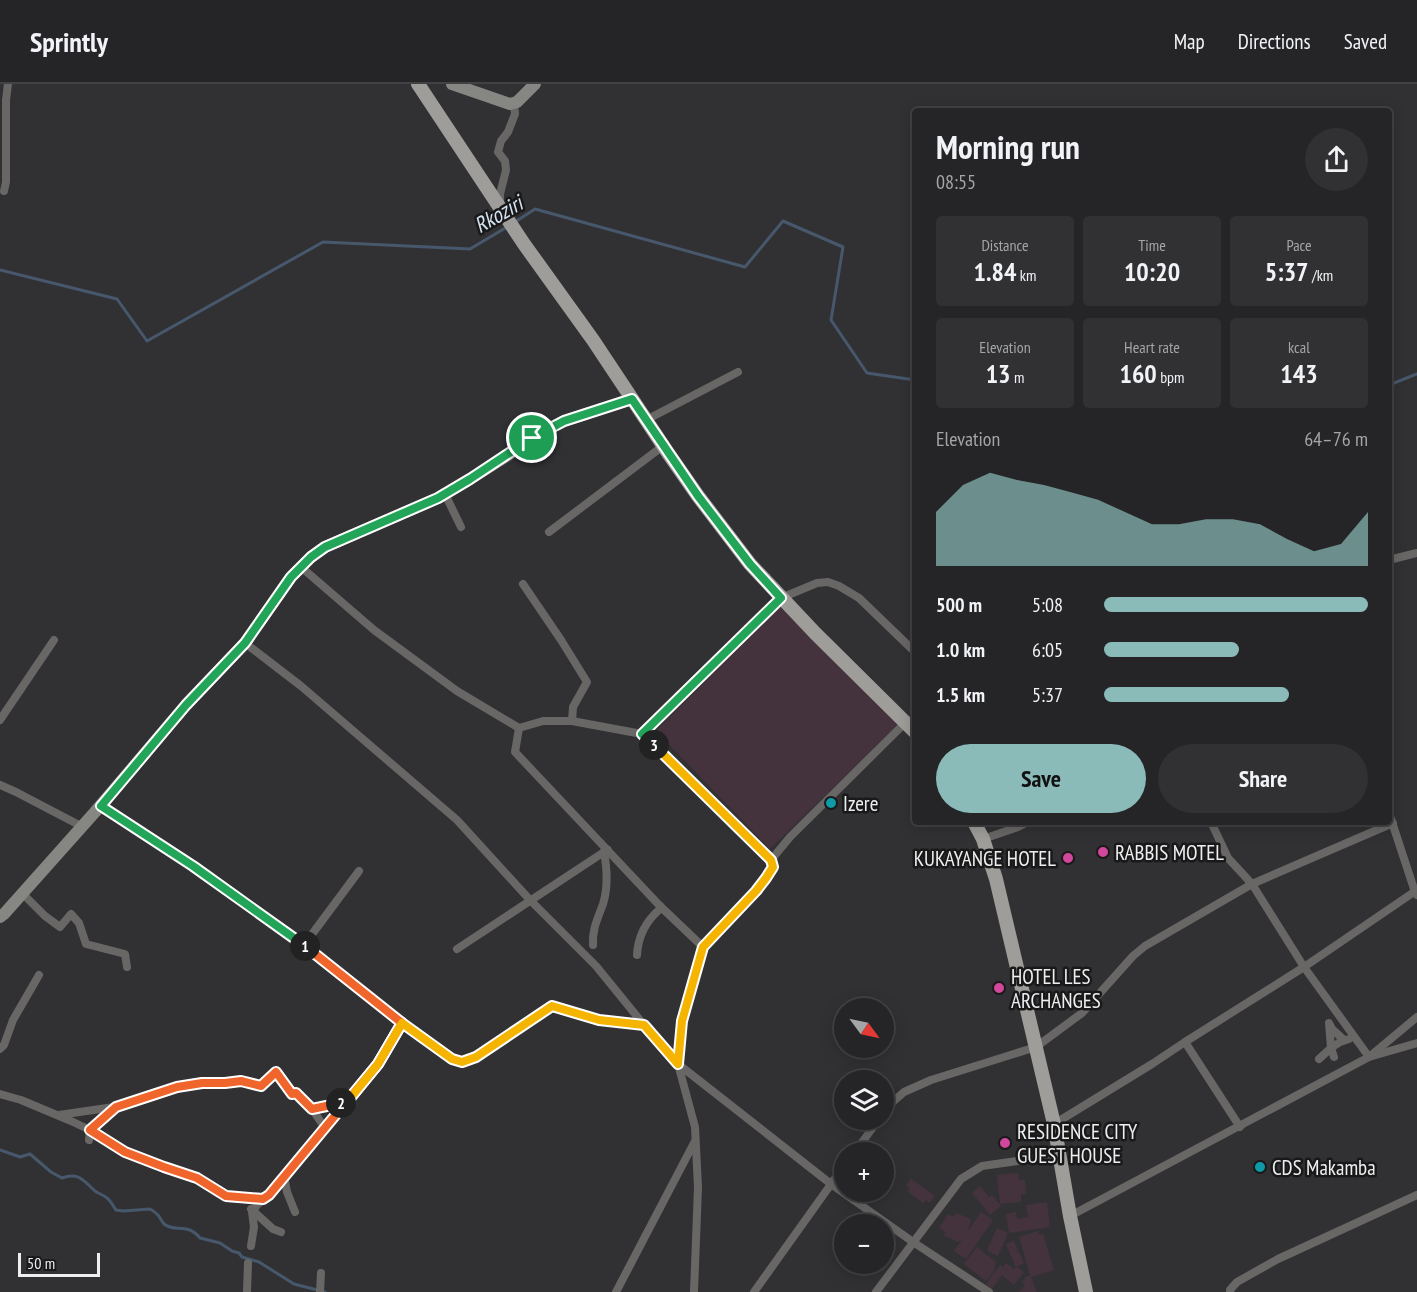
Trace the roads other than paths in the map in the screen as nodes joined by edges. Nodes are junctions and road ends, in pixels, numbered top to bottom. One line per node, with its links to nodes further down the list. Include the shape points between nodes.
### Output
1 (8, 84): 6 (street)
2 (418, 84): 7 (main road)
3 (452, 84): 5 (street, via 507,104)
4 (535, 84): 5 (street)
5 (514, 103): 7 (street, via 515,114 498,152 506,170 500,194)
6 (4, 191)
7 (504, 214): 9 (main road)
8 (738, 372): 10 (street)
9 (632, 399): 10 (main road); 12 (street, via 552,427)
10 (646, 420): 11 (main road)
11 (663, 447): 14 (street); 19 (main road, via 750,564)
12 (445, 494): 13 (street); 17 (street, via 325,547)
13 (461, 527)
14 (549, 532)
15 (1417, 553): 16 (street)
16 (1392, 559)
17 (301, 567): 21 (street); 26 (street, via 383,637 457,691)
18 (523, 584): 25 (street, via 587,682 573,707)
19 (781, 598): 22 (street, via 817,583 839,586 859,598); 27 (main road); 28 (street)
20 (54, 640): 23 (street)
21 (245, 643): 30 (street, via 186,705); 44 (street, via 458,820)
22 (912, 649)
23 (3, 709): 24 (street)
24 (0, 720)
25 (572, 721): 26 (street, via 543,721); 28 (street)
26 (519, 728): 38 (street, via 515,752)
27 (910, 728): 39 (street, via 790,837)
28 (642, 734): 39 (street)
29 (0, 785): 36 (street)
30 (101, 806): 36 (street); 47 (street)
31 (1393, 823): 42 (street)
32 (975, 825): 37 (main road)
33 (1022, 825): 37 (street)
34 (1212, 825): 41 (street, via 1228,858)
35 (1388, 825): 41 (street)
36 (81, 826): 43 (street)
37 (982, 839): 62 (main road, via 996,879)
38 (606, 851): 44 (street); 45 (street); 48 (street, via 604,901 593,931)
39 (771, 860): 49 (street, via 773,867 766,878)
40 (359, 871): 47 (street)
41 (1252, 884): 53 (street); 62 (street, via 1139,950 1082,1013)
42 (1416, 892): 53 (street)
43 (22, 893): 46 (street); 52 (street, via 60,927 71,914 87,944 125,954)
44 (530, 900): 50 (street); 57 (street, via 596,966)
45 (660, 906): 49 (street); 51 (street, via 645,926)
46 (0, 917)
47 (304, 945): 56 (street)
48 (593, 945)
49 (703, 947): 68 (street, via 682,1021)
50 (458, 949)
51 (637, 955)
52 (127, 967)
53 (1304, 967): 58 (street); 60 (street)
54 (39, 975): 64 (street)
55 (1417, 1017): 66 (street)
56 (402, 1023): 57 (street, via 462,1062 476,1057 552,1006 599,1020); 71 (street, via 378,1064)
57 (644, 1025): 68 (street)
58 (1355, 1036): 59 (street); 66 (street)
59 (1344, 1040): 63 (street); 63 (street, via 1329,1023)
60 (1185, 1042): 75 (street); 76 (street)
61 (1417, 1043): 66 (street)
62 (1036, 1047): 70 (street, via 931,1080); 75 (main road)
63 (1331, 1048): 65 (street); 67 (street)
64 (0, 1049)
65 (1334, 1057)
66 (1370, 1057): 76 (street)
67 (1318, 1059)
68 (678, 1064): 79 (street, via 695,1127); 83 (street)
69 (0, 1094): 74 (street)
70 (894, 1101)
71 (347, 1102): 73 (street); 77 (street)
72 (116, 1107): 73 (street, via 202,1083 241,1081 261,1086 276,1072 292,1094 296,1093); 74 (street); 78 (street)
73 (312, 1109): 77 (street)
74 (61, 1119): 78 (street)
75 (1054, 1124): 80 (main road)
76 (1240, 1127): 89 (street)
77 (325, 1128): 81 (street)
78 (90, 1135): 85 (street, via 197,1178 226,1196)
79 (695, 1141): 97 (street); 98 (street, via 698,1187)
80 (1059, 1155): 89 (main road); 91 (street, via 971,1172 961,1179)
81 (284, 1176): 86 (street); 88 (street)
82 (834, 1180): 83 (street)
83 (831, 1184): 91 (street); 99 (street)
84 (1417, 1195): 103 (street, via 1278,1259 1238,1282)
85 (243, 1198): 86 (street); 87 (street)
86 (263, 1199): 87 (street)
87 (252, 1212): 90 (street); 92 (street)
88 (295, 1212)
89 (1070, 1216): 102 (main road)
90 (281, 1232)
91 (913, 1242): 100 (street); 101 (street)
92 (251, 1246)
93 (248, 1263): 95 (street)
94 (321, 1273): 96 (street)
95 (247, 1292)
96 (320, 1292)
97 (616, 1292)
98 (694, 1292)
99 (754, 1292)
100 (876, 1292)
101 (989, 1292)
102 (1086, 1292)
103 (1230, 1292)

